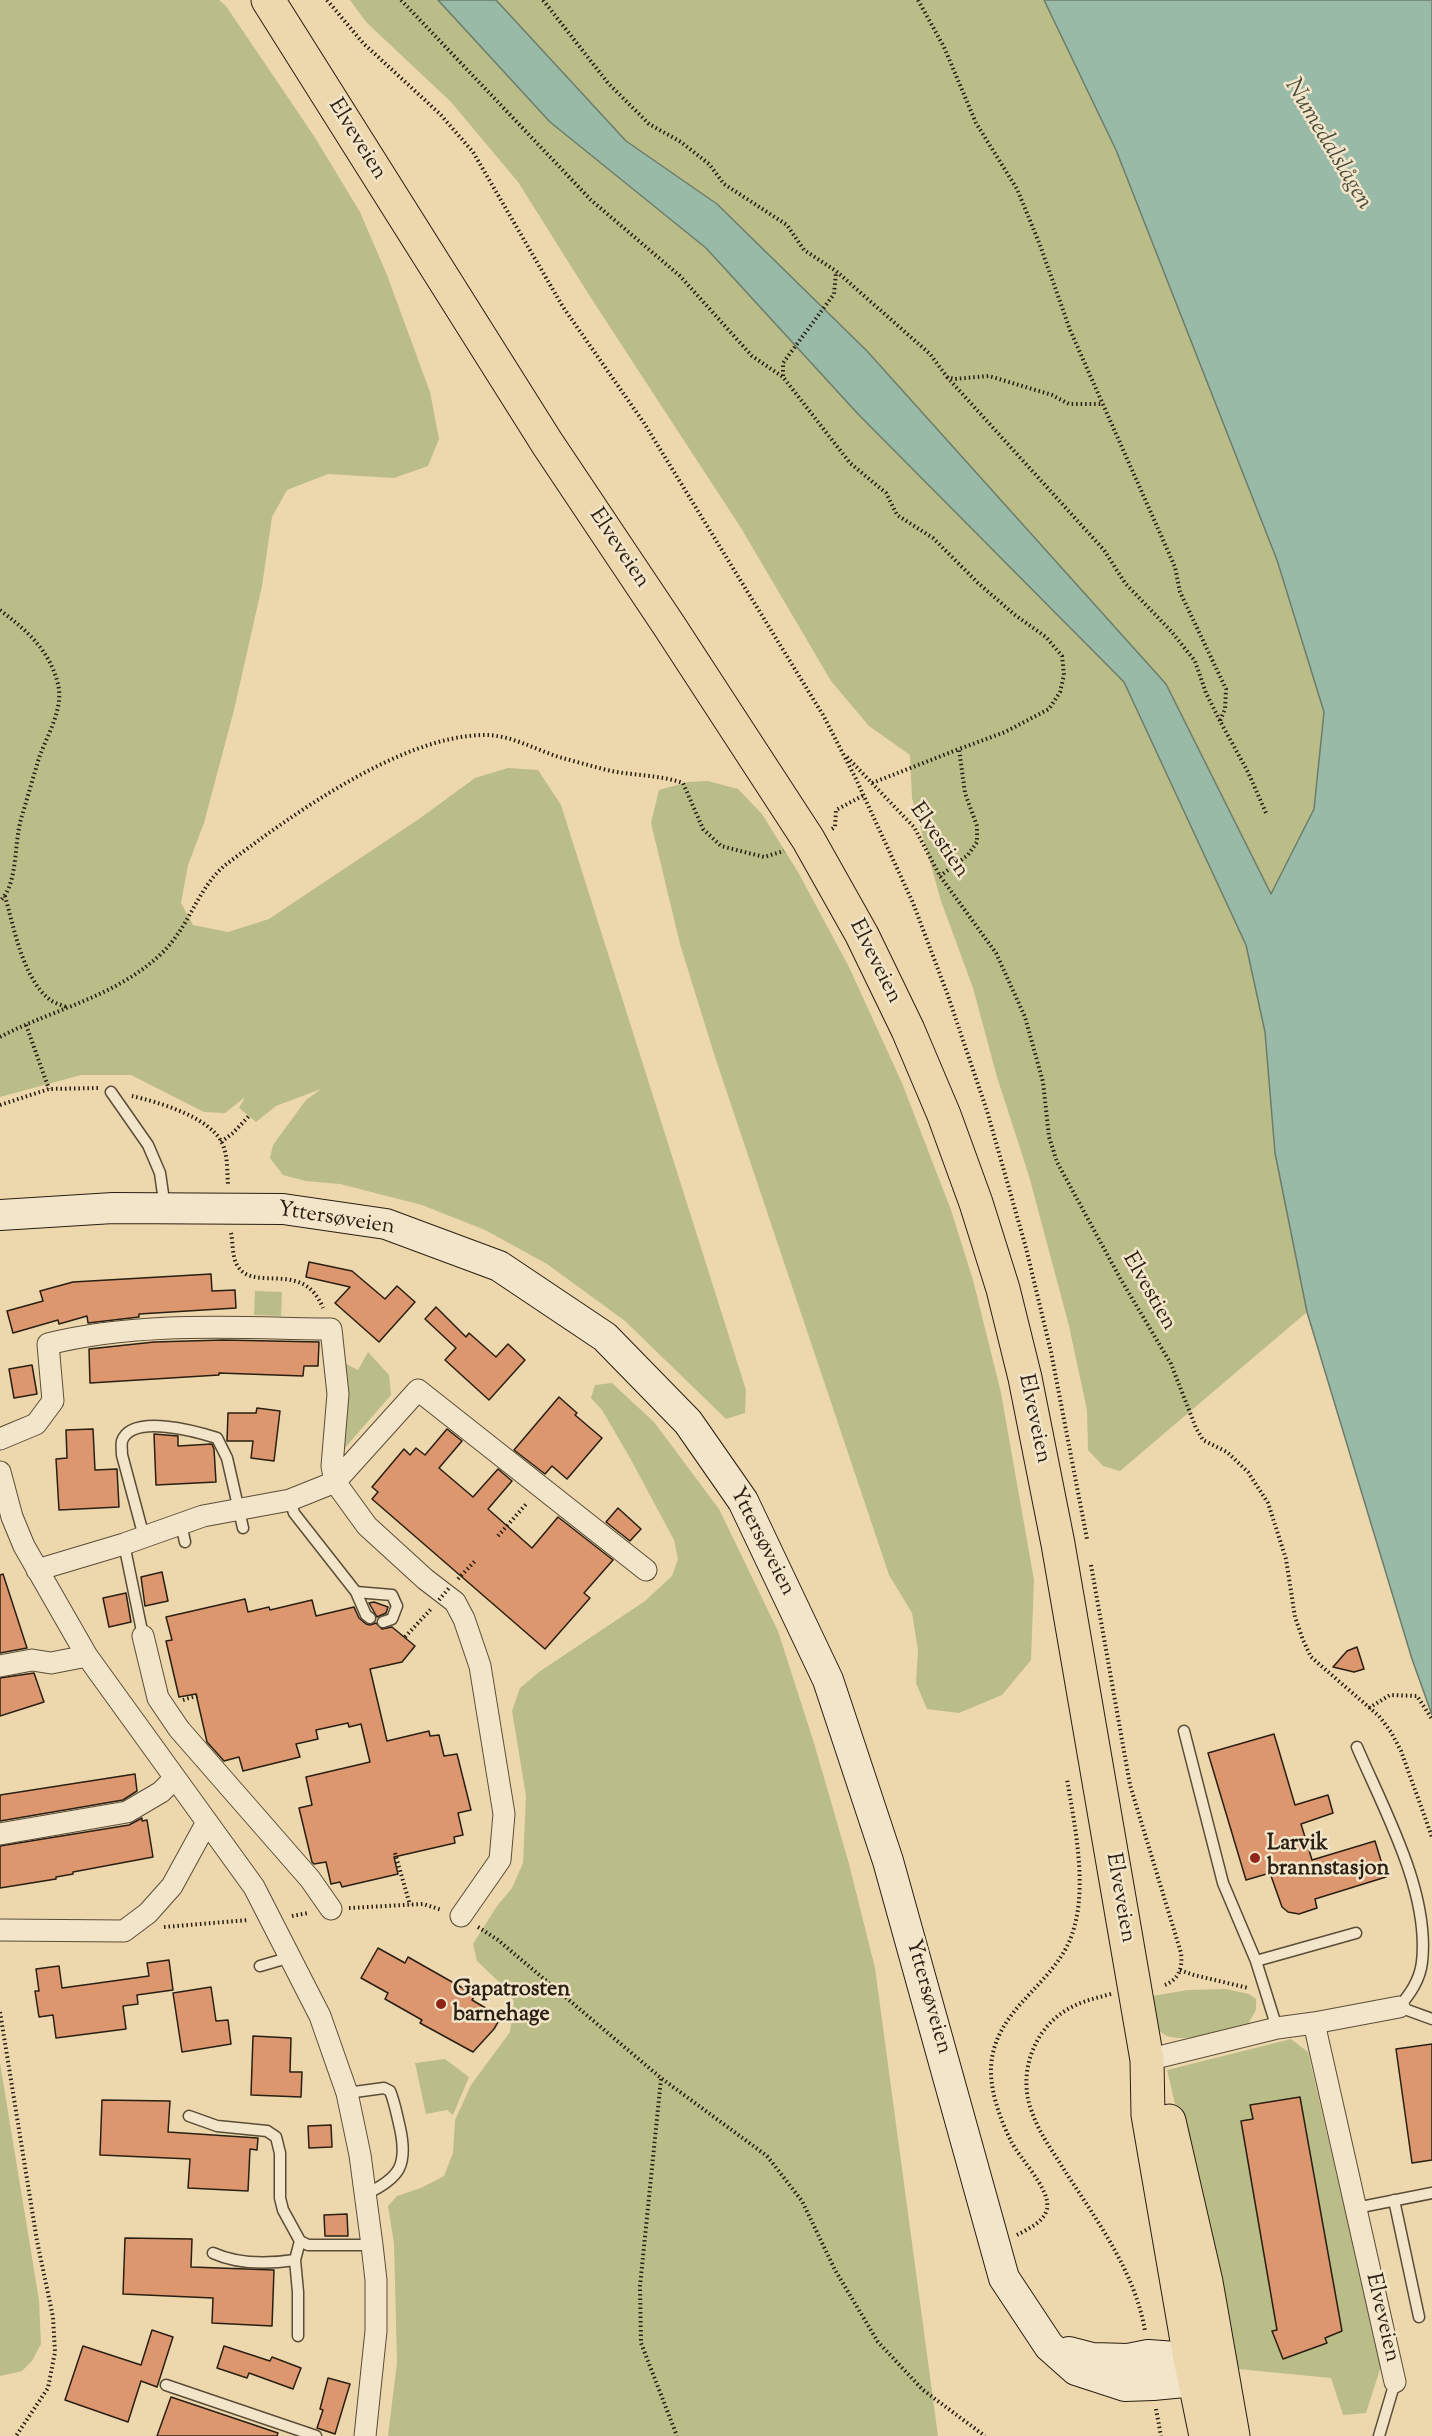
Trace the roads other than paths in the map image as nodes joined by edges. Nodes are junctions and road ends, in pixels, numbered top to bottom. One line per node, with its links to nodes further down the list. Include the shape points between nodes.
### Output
1 (268, 0): 36 (highway, Elveveien, via 547,443 808,839 862,935 908,1030 983,1224 1025,1378 1058,1545)
2 (111, 1092): 3 (lane, via 148,1145 160,1173)
3 (165, 1208): 4 (main road, Yttersøveien); 49 (main road, Yttersøveien, via 283,1209 386,1224 499,1266 605,1337 688,1422 743,1501 828,1680 888,1861 1004,2278 1049,2346 1092,2358 1148,2355)
4 (0, 1215)
5 (0, 1439): 7 (street, via 36,1424 53,1401 48,1344 81,1336 171,1327 331,1329 338,1394 332,1466)
6 (0, 1472): 9 (street)
7 (335, 1482): 8 (street); 13 (street, via 418,1390); 26 (street, via 367,1526 455,1602 480,1666 504,1814 500,1860)
8 (282, 1497): 10 (street); 14 (lane)
9 (6, 1517): 12 (street)
10 (241, 1519): 11 (street, via 203,1516 183,1533); 11 (lane, via 227,1458 217,1438 184,1428 153,1426 126,1434 121,1442)
11 (134, 1541): 12 (street); 17 (lane)
12 (37, 1570): 18 (street)
13 (646, 1570)
14 (356, 1592): 15 (lane); 16 (lane, via 392,1595 397,1606 392,1619)
15 (370, 1618)
16 (383, 1622)
17 (143, 1636): 25 (street, via 162,1706 310,1879)
18 (87, 1656): 19 (street); 22 (street)
19 (0, 1666)
20 (1184, 1731): 30 (lane, via 1223,1883)
21 (1357, 1747): 32 (lane, via 1410,1870 1421,1927 1422,1963 1413,1990)
22 (175, 1778): 23 (street); 24 (street, via 161,1792 127,1812)
23 (207, 1822): 27 (street, via 172,1886 148,1913 124,1931); 29 (street, via 254,1887)
24 (0, 1834)
25 (331, 1909)
26 (460, 1916)
27 (0, 1930)
28 (1356, 1933): 30 (lane)
29 (291, 1957): 31 (lane); 37 (street, via 320,2016)
30 (1256, 1962): 35 (lane)
31 (260, 1966)
32 (1400, 2007): 33 (lane); 34 (street)
33 (1432, 2019)
34 (1314, 2023): 35 (street); 42 (street, Elveveien)
35 (1277, 2028): 36 (street)
36 (1147, 2060): 49 (highway, Elveveien, via 1167,2112 1191,2208)
37 (347, 2093): 40 (street); 40 (lane, via 384,2088 390,2091 404,2146 396,2176)
38 (189, 2116): 43 (lane, via 217,2126 267,2131 276,2137 280,2198)
39 (1432, 2193): 41 (lane)
40 (366, 2194): 44 (street)
41 (1394, 2200): 42 (lane); 47 (lane)
42 (1356, 2208): 50 (street, Elveveien)
43 (300, 2241): 44 (lane, via 308,2246); 46 (lane)
44 (372, 2245): 53 (street, via 376,2331)
45 (213, 2253): 46 (lane, via 255,2263)
46 (295, 2260): 48 (lane)
47 (1419, 2317)
48 (298, 2336)
49 (1202, 2368): 54 (highway, Elveveien); 55 (highway, Elveveien)
50 (1395, 2382): 56 (lane, Elveveien)
51 (166, 2385): 52 (lane)
52 (316, 2436)
53 (365, 2436)
54 (1206, 2436)
55 (1233, 2436)
56 (1379, 2436)

